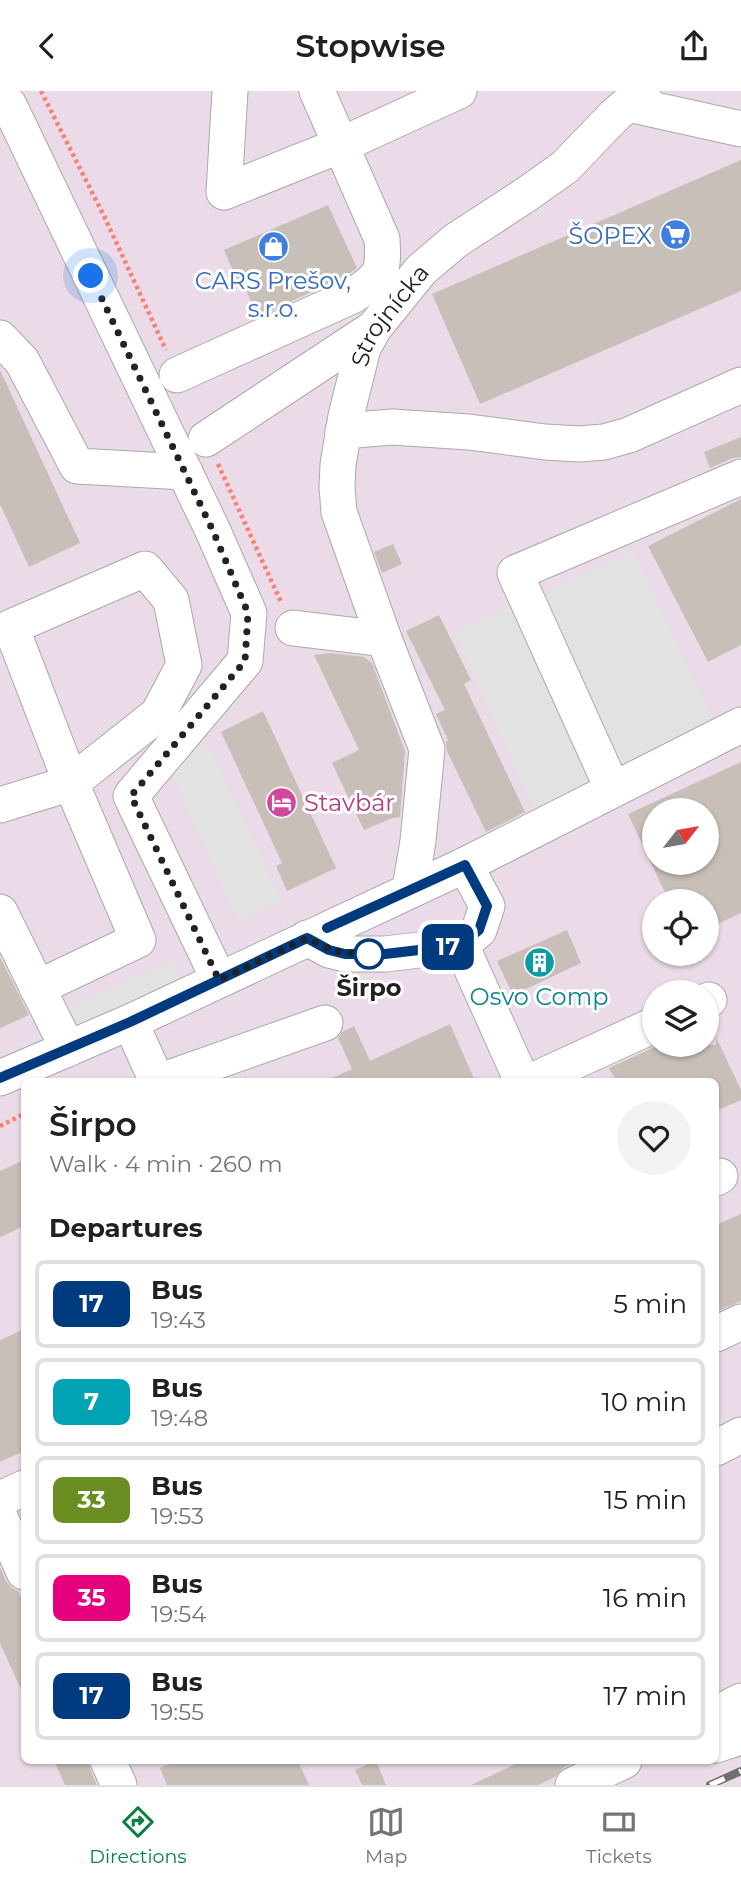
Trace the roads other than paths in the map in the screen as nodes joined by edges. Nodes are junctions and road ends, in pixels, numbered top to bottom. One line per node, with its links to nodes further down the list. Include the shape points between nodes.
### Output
1 (230, 91): 7 (street, via 224,192)
2 (317, 91): 7 (street, Strojnícka)
3 (459, 91): 7 (street)
4 (0, 95): 14 (street, via 9,105)
5 (635, 97): 6 (street); 8 (street, Strojnícka, via 565,167 455,241 421,270)
6 (741, 129)
7 (341, 145): 10 (street, Strojnícka, via 382,239 383,265 371,283 354,295)
8 (374, 328): 12 (street, Strojnícka, via 363,348); 13 (street)
9 (0, 338): 14 (street, via 22,361 77,466)
10 (177, 375)
11 (741, 385): 12 (street, via 604,442 545,442 392,426)
12 (344, 431): 17 (street, Strojnícka, via 338,465 339,512)
13 (206, 439)
14 (185, 472): 27 (street, via 248,613 245,661 131,796)
15 (741, 477): 20 (street, via 515,573)
16 (293, 628): 17 (street)
17 (384, 639): 23 (street, Strojnícka, via 427,749)
18 (741, 725): 20 (street)
19 (71, 783): 19 (street, via 158,714 184,665 171,600 145,569 10,627); 21 (street); 28 (street, via 138,940)
20 (613, 790): 22 (street)
21 (0, 805)
22 (465, 865): 23 (street); 26 (street, via 487,906 479,930)
23 (410, 889): 25 (street)
24 (0, 912): 28 (street)
25 (307, 938): 26 (street, via 345,954); 27 (street)
26 (461, 945): 36 (street)
27 (219, 980): 29 (street)
28 (37, 988): 32 (street)
29 (130, 1022): 32 (street); 34 (street)
30 (325, 1023): 35 (street)
31 (642, 1030): 37 (street)
32 (68, 1049): 33 (street)
33 (0, 1078)
34 (158, 1078)
35 (168, 1078)
36 (521, 1078)
37 (538, 1078)
38 (741, 1322): 39 (street)
39 (719, 1333)
40 (741, 1435): 41 (street)
41 (719, 1446)
42 (21, 1489): 43 (street)
43 (0, 1499)
44 (0, 1517): 45 (street)
45 (21, 1565)
46 (741, 1701): 47 (street)
47 (719, 1712)
48 (741, 1737): 49 (street)
49 (719, 1744)
50 (109, 1764): 53 (street)
51 (640, 1764): 52 (street)
52 (599, 1773)
53 (119, 1785)

